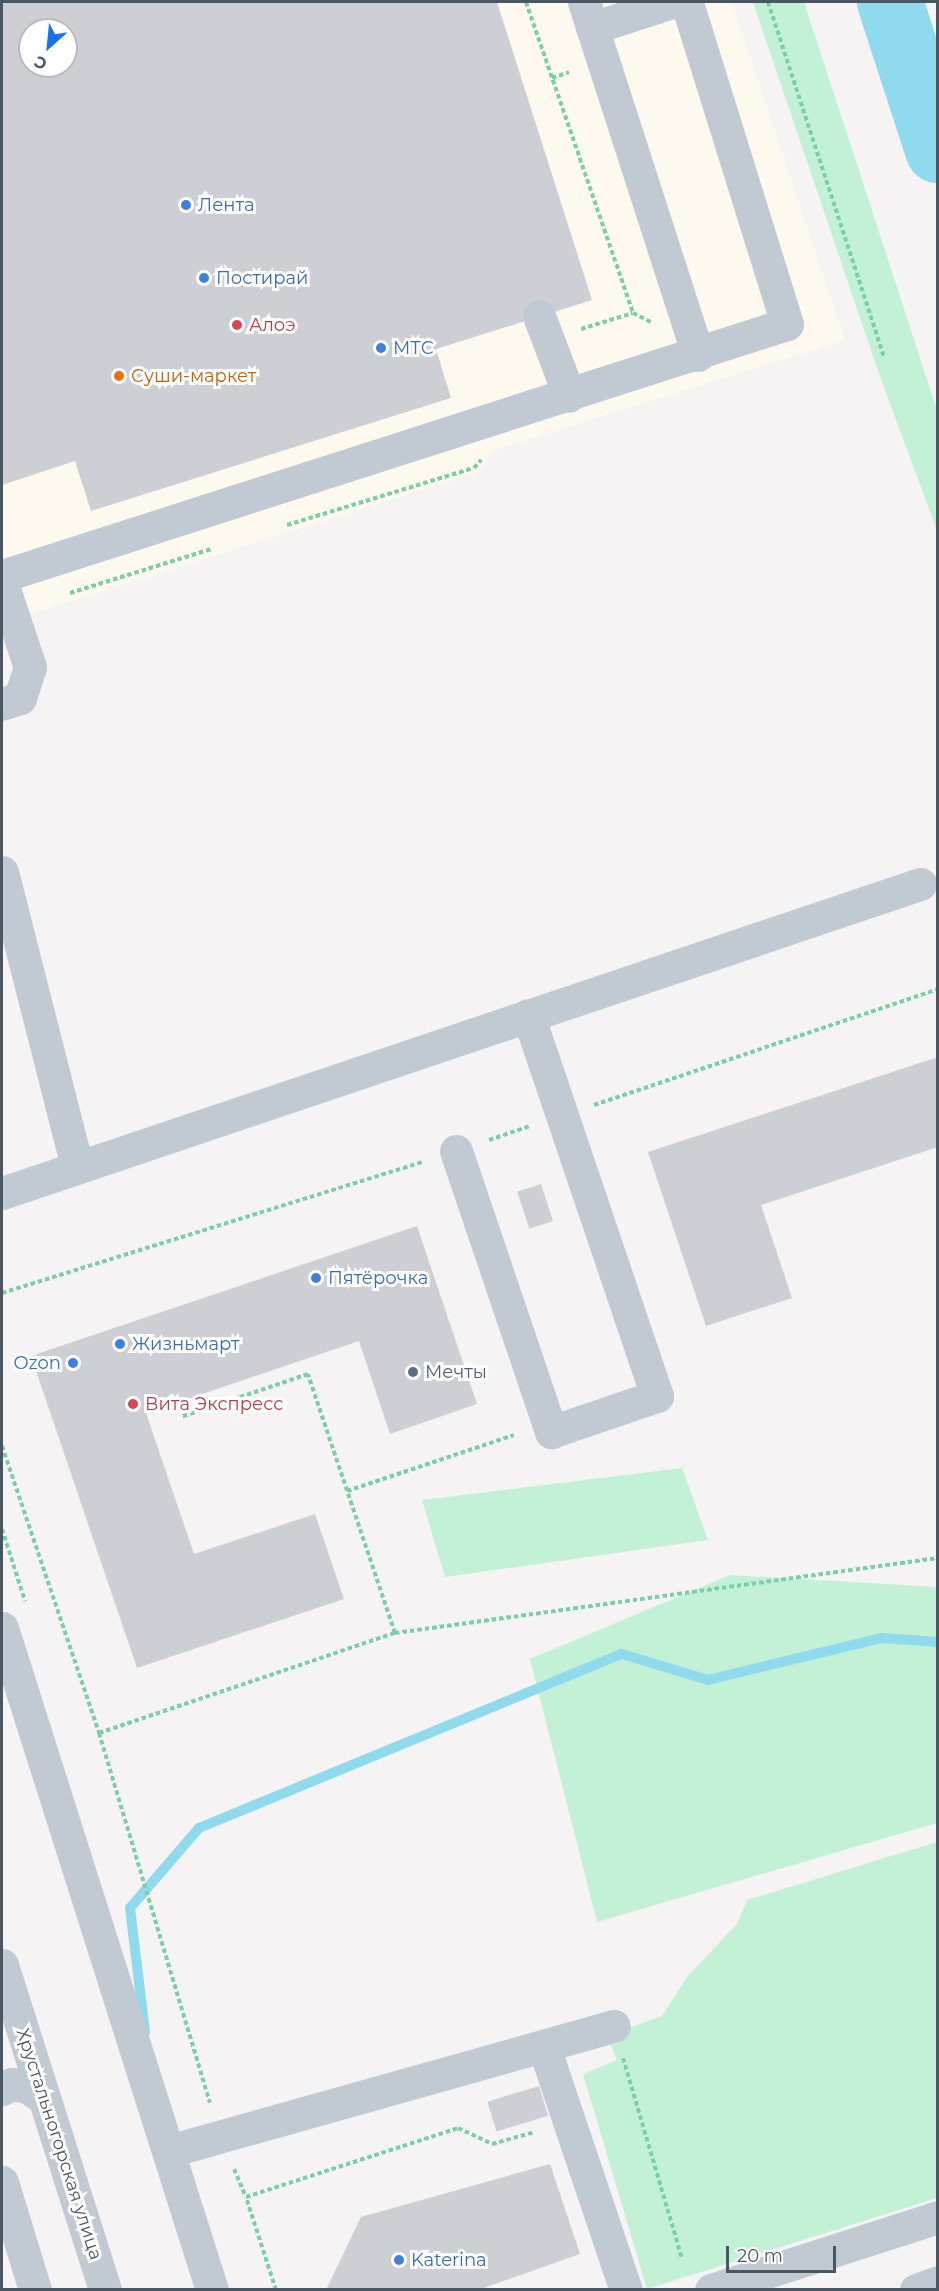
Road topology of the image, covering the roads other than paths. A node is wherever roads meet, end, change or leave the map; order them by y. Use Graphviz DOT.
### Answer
graph roads {
  1 [pos="672,2"];
  2 [pos="687,2"];
  3 [pos="588,15"];
  4 [pos="539,316"];
  5 [pos="698,355"];
  6 [pos="569,395"];
  7 [pos="2,576"];
  8 [pos="2,583"];
  9 [pos="11,701"];
  10 [pos="2,872"];
  11 [pos="920,884"];
  12 [pos="528,1015"];
  13 [pos="456,1151"];
  14 [pos="77,1167"];
  15 [pos="2,1193"];
  16 [pos="2,1628"];
  17 [pos="2,1965"];
  18 [pos="614,2026"];
  19 [pos="544,2047"];
  20 [pos="2,2089"];
  21 [pos="44,2098"];
  22 [pos="169,2151"];
  23 [pos="2,2182"];
  24 [pos="938,2217"];
  25 [pos="938,2282"];
  26 [pos="35,2289"];
  27 [pos="105,2289"];
  28 [pos="212,2289"];
  29 [pos="626,2289"];
  30 [pos="711,2289"];
  31 [pos="916,2289"];
  1 -- 3 [label="street"];
  2 -- 5 [label="street"];
  3 -- 5 [label="street"];
  4 -- 6 [label="street"];
  5 -- 6 [label="street"];
  6 -- 7 [label="street"];
  8 -- 9 [label="street"];
  10 -- 14 [label="street"];
  11 -- 12 [label="street"];
  12 -- 13 [label="street"];
  12 -- 14 [label="street"];
  14 -- 15 [label="street"];
  16 -- 22 [label="street"];
  17 -- 21 [label="street, Хрустальногорская улица"];
  18 -- 19 [label="street"];
  19 -- 22 [label="street"];
  19 -- 29 [label="street"];
  20 -- 21 [label="street"];
  21 -- 27 [label="street, Хрустальногорская улица"];
  22 -- 28 [label="street"];
  23 -- 26 [label="street"];
  24 -- 30 [label="street"];
  25 -- 31 [label="street"];
}
